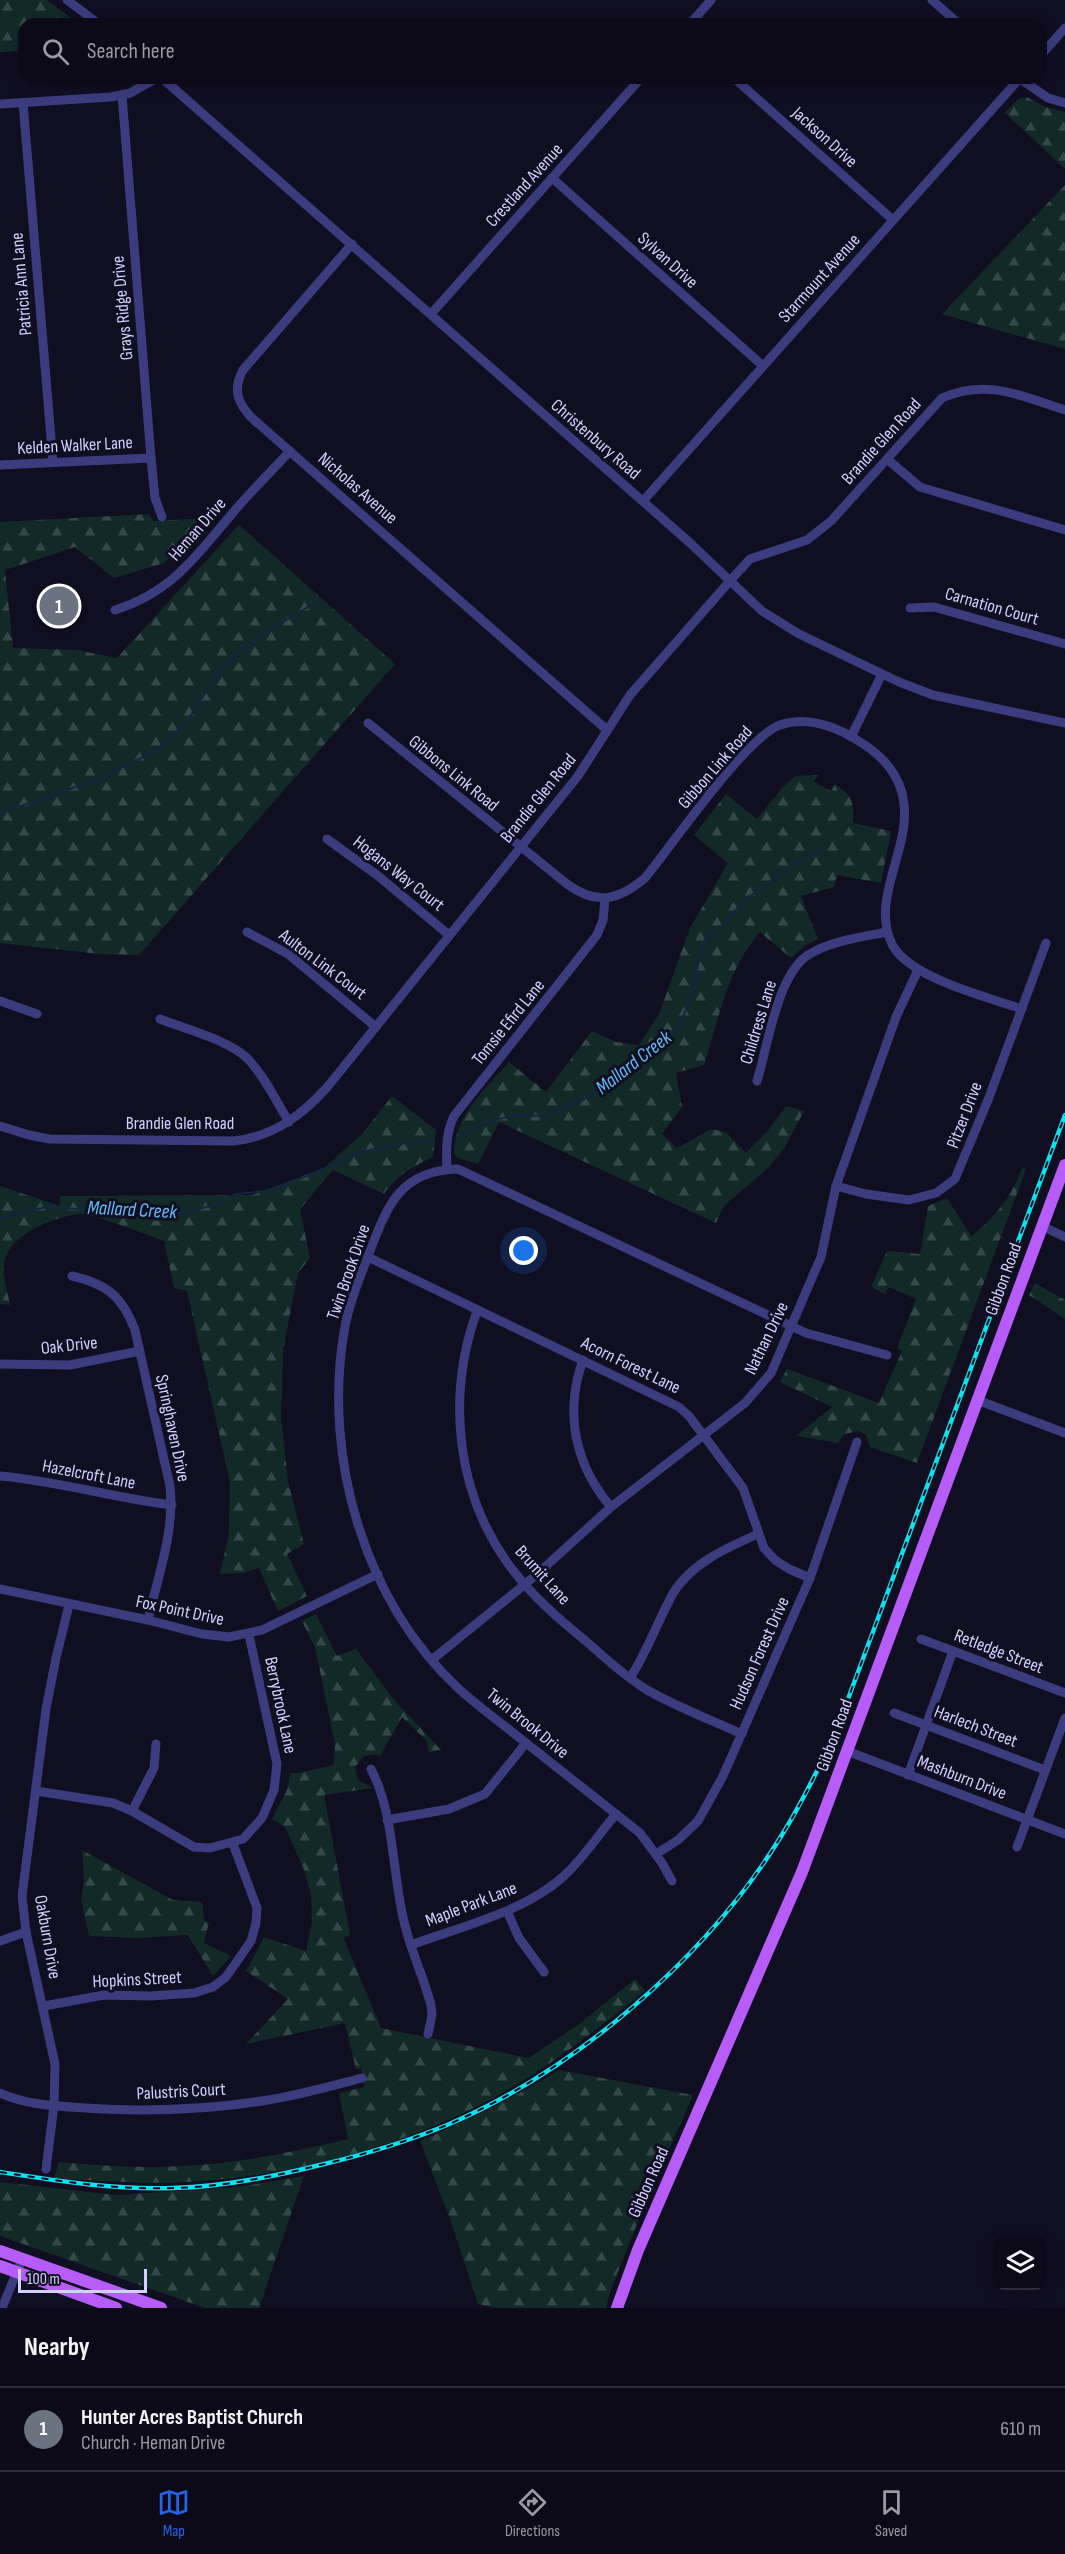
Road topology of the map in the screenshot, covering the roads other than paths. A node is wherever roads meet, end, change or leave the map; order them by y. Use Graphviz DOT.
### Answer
graph roads {
  1 [pos="67,0"];
  2 [pos="711,0"];
  3 [pos="932,0"];
  4 [pos="91,18"];
  5 [pos="695,18"];
  6 [pos="952,18"];
  7 [pos="1065,28"];
  8 [pos="1047,48"];
  9 [pos="147,84"];
  10 [pos="166,84"];
  11 [pos="636,84"];
  12 [pos="741,84"];
  13 [pos="1015,84"];
  14 [pos="1028,84"];
  15 [pos="122,95"];
  16 [pos="23,103"];
  17 [pos="1065,103"];
  18 [pos="0,104"];
  19 [pos="552,178"];
  20 [pos="893,220"];
  21 [pos="352,244"];
  22 [pos="431,314"];
  23 [pos="763,366"];
  24 [pos="1065,410"];
  25 [pos="290,451"];
  26 [pos="150,458"];
  27 [pos="888,459"];
  28 [pos="53,462"];
  29 [pos="0,465"];
  30 [pos="643,501"];
  31 [pos="162,517"];
  32 [pos="1065,530"];
  33 [pos="729,582"];
  34 [pos="910,608"];
  35 [pos="115,610"];
  36 [pos="1065,644"];
  37 [pos="882,674"];
  38 [pos="368,723"];
  39 [pos="1065,723"];
  40 [pos="607,730"];
  41 [pos="851,736"];
  42 [pos="327,839"];
  43 [pos="520,847"];
  44 [pos="605,899"];
  45 [pos="247,932"];
  46 [pos="887,932"];
  47 [pos="450,935"];
  48 [pos="1046,943"];
  49 [pos="918,970"];
  50 [pos="0,1001"];
  51 [pos="1022,1009"];
  52 [pos="37,1014"];
  53 [pos="160,1019"];
  54 [pos="376,1027"];
  55 [pos="757,1081"];
  56 [pos="289,1122"];
  57 [pos="0,1126"];
  58 [pos="1065,1165"];
  59 [pos="447,1169"];
  60 [pos="836,1186"];
  61 [pos="1042,1226"];
  62 [pos="1065,1237"];
  63 [pos="368,1257"];
  64 [pos="72,1276"];
  65 [pos="477,1311"];
  66 [pos="792,1326"];
  67 [pos="140,1351"];
  68 [pos="887,1355"];
  69 [pos="583,1360"];
  70 [pos="0,1364"];
  71 [pos="977,1400"];
  72 [pos="1065,1433"];
  73 [pos="703,1436"];
  74 [pos="857,1442"];
  75 [pos="0,1476"];
  76 [pos="172,1505"];
  77 [pos="611,1507"];
  78 [pos="758,1534"];
  79 [pos="378,1574"];
  80 [pos="810,1578"];
  81 [pos="525,1584"];
  82 [pos="0,1589"];
  83 [pos="69,1605"];
  84 [pos="148,1620"];
  85 [pos="249,1635"];
  86 [pos="921,1639"];
  87 [pos="953,1651"];
  88 [pos="433,1659"];
  89 [pos="630,1678"];
  90 [pos="1065,1693"];
  91 [pos="894,1713"];
  92 [pos="1065,1718"];
  93 [pos="926,1725"];
  94 [pos="1063,1729"];
  95 [pos="742,1734"];
  96 [pos="526,1743"];
  97 [pos="156,1744"];
  98 [pos="847,1751"];
  99 [pos="371,1769"];
  100 [pos="1046,1770"];
  101 [pos="908,1775"];
  102 [pos="36,1791"];
  103 [pos="132,1811"];
  104 [pos="616,1814"];
  105 [pos="1026,1819"];
  106 [pos="387,1820"];
  107 [pos="1065,1834"];
  108 [pos="232,1844"];
  109 [pos="1017,1847"];
  110 [pos="656,1854"];
  111 [pos="672,1881"];
  112 [pos="507,1911"];
  113 [pos="26,1932"];
  114 [pos="0,1941"];
  115 [pos="411,1945"];
  116 [pos="544,1972"];
  117 [pos="44,2006"];
  118 [pos="428,2034"];
  119 [pos="362,2078"];
  120 [pos="0,2093"];
  121 [pos="54,2106"];
  122 [pos="46,2169"];
  123 [pos="0,2251"];
  124 [pos="22,2259"];
  125 [pos="0,2266"];
  126 [pos="16,2272"];
  127 [pos="2,2308"];
  128 [pos="116,2308"];
  129 [pos="161,2308"];
  130 [pos="617,2308"];
  1 -- 4 [label="street"];
  2 -- 5 [label="street"];
  3 -- 6 [label="street"];
  7 -- 8 [label="street"];
  9 -- 15 [label="street"];
  10 -- 21 [label="street, Christenbury Road"];
  11 -- 19 [label="street, Crestland Avenue"];
  12 -- 20 [label="street, Jackson Drive"];
  13 -- 20 [label="street, Starmount Avenue"];
  14 -- 17 [label="street"];
  15 -- 16 [label="street"];
  15 -- 26 [label="street, Grays Ridge Drive"];
  16 -- 18 [label="street"];
  16 -- 28 [label="street, Patricia Ann Lane"];
  19 -- 22 [label="street, Crestland Avenue"];
  19 -- 23 [label="street, Sylvan Drive"];
  20 -- 23 [label="street, Starmount Avenue"];
  21 -- 22 [label="street, Christenbury Road"];
  21 -- 25 [label="street, Nicholas Avenue"];
  22 -- 30 [label="street, Christenbury Road"];
  23 -- 30 [label="street, Starmount Avenue"];
  24 -- 27 [label="street, Brandie Glen Road"];
  25 -- 35 [label="street, Heman Drive"];
  25 -- 40 [label="street, Nicholas Avenue"];
  26 -- 28 [label="street, Kelden Walker Lane"];
  26 -- 31 [label="street, Grays Ridge Drive"];
  27 -- 32 [label="street"];
  27 -- 33 [label="street, Brandie Glen Road"];
  28 -- 29 [label="street, Kelden Walker Lane"];
  30 -- 33 [label="street, Christenbury Road"];
  33 -- 37 [label="street, Christenbury Road"];
  33 -- 40 [label="street, Brandie Glen Road"];
  34 -- 36 [label="street, Carnation Court"];
  37 -- 39 [label="street, Christenbury Road"];
  37 -- 41 [label="street"];
  38 -- 43 [label="street, Gibbons Link Road"];
  40 -- 43 [label="street, Brandie Glen Road"];
  41 -- 44 [label="street, Gibbon Link Road"];
  41 -- 46 [label="street, Gibbon Link Road"];
  42 -- 47 [label="street, Hogans Way Court"];
  43 -- 44 [label="street"];
  43 -- 47 [label="street, Brandie Glen Road"];
  44 -- 59 [label="street, Tomsie Efird Lane"];
  45 -- 54 [label="street, Aulton Link Court"];
  46 -- 49 [label="street"];
  46 -- 55 [label="street, Childress Lane"];
  47 -- 54 [label="street, Brandie Glen Road"];
  48 -- 51 [label="street, Pitzer Drive"];
  49 -- 51 [label="street"];
  49 -- 60 [label="street, Nathan Drive"];
  50 -- 52 [label="street"];
  51 -- 60 [label="street, Pitzer Drive"];
  53 -- 56 [label="street"];
  54 -- 56 [label="street, Brandie Glen Road"];
  56 -- 57 [label="street, Brandie Glen Road"];
  58 -- 61 [label="main road, Gibbon Road"];
  59 -- 63 [label="street, Twin Brook Drive"];
  59 -- 66 [label="street, Twin Brook Drive"];
  60 -- 66 [label="street, Nathan Drive"];
  61 -- 62 [label="street"];
  61 -- 71 [label="main road, Gibbon Road"];
  63 -- 65 [label="street, Acorn Forest Lane"];
  63 -- 79 [label="street, Twin Brook Drive"];
  64 -- 67 [label="street, Springhaven Drive"];
  65 -- 69 [label="street, Acorn Forest Lane"];
  65 -- 81 [label="street, Brumit Lane"];
  66 -- 68 [label="street, Twin Brook Drive"];
  66 -- 73 [label="street, Nathan Drive"];
  67 -- 70 [label="street, Oak Drive"];
  67 -- 76 [label="street, Springhaven Drive"];
  69 -- 73 [label="street, Acorn Forest Lane"];
  69 -- 77 [label="street"];
  71 -- 72 [label="street"];
  71 -- 98 [label="main road, Gibbon Road"];
  73 -- 77 [label="street, Nathan Drive"];
  73 -- 78 [label="street, Acorn Forest Lane"];
  74 -- 80 [label="street, Hudson Forest Drive"];
  75 -- 76 [label="street, Hazelcroft Lane"];
  76 -- 84 [label="street, Springhaven Drive"];
  77 -- 81 [label="street, Nathan Drive"];
  78 -- 80 [label="street, Acorn Forest Lane"];
  78 -- 89 [label="street"];
  79 -- 85 [label="street, Fox Point Drive"];
  79 -- 88 [label="street, Twin Brook Drive"];
  80 -- 95 [label="street, Hudson Forest Drive"];
  81 -- 88 [label="street, Nathan Drive"];
  81 -- 89 [label="street, Brumit Lane"];
  82 -- 83 [label="street, Fox Point Drive"];
  83 -- 84 [label="street, Fox Point Drive"];
  83 -- 102 [label="street, Oakburn Drive"];
  84 -- 85 [label="street, Fox Point Drive"];
  85 -- 108 [label="street, Berrybrook Lane"];
  86 -- 87 [label="street, Retledge Street"];
  87 -- 90 [label="street, Retledge Street"];
  87 -- 93 [label="street"];
  88 -- 96 [label="street, Twin Brook Drive"];
  89 -- 95 [label="street, Brumit Lane"];
  91 -- 93 [label="street, Harlech Street"];
  92 -- 94 [label="street"];
  93 -- 100 [label="street, Harlech Street"];
  93 -- 101 [label="street"];
  94 -- 100 [label="street"];
  95 -- 110 [label="street, Hudson Forest Drive"];
  96 -- 104 [label="street, Twin Brook Drive"];
  96 -- 106 [label="street"];
  97 -- 103 [label="street"];
  98 -- 101 [label="street, Mashburn Drive"];
  98 -- 130 [label="main road, Gibbon Road"];
  99 -- 106 [label="street"];
  100 -- 105 [label="street"];
  101 -- 105 [label="street, Mashburn Drive"];
  102 -- 103 [label="street"];
  102 -- 113 [label="street, Oakburn Drive"];
  103 -- 108 [label="street"];
  104 -- 110 [label="street, Twin Brook Drive"];
  104 -- 112 [label="street, Maple Park Lane"];
  105 -- 107 [label="street, Mashburn Drive"];
  105 -- 109 [label="street"];
  106 -- 115 [label="street"];
  108 -- 117 [label="street, Hopkins Street"];
  110 -- 111 [label="street, Twin Brook Drive"];
  112 -- 115 [label="street, Maple Park Lane"];
  112 -- 116 [label="street"];
  113 -- 114 [label="street"];
  113 -- 117 [label="street, Oakburn Drive"];
  115 -- 118 [label="street"];
  117 -- 121 [label="street, Oakburn Drive"];
  119 -- 121 [label="street, Palustris Court"];
  120 -- 121 [label="street, Palustris Court"];
  121 -- 122 [label="street, Oakburn Drive"];
  123 -- 124 [label="main road"];
  124 -- 126 [label="street"];
  124 -- 129 [label="main road"];
  125 -- 126 [label="main road"];
  126 -- 127 [label="street"];
  126 -- 128 [label="main road"];
}
